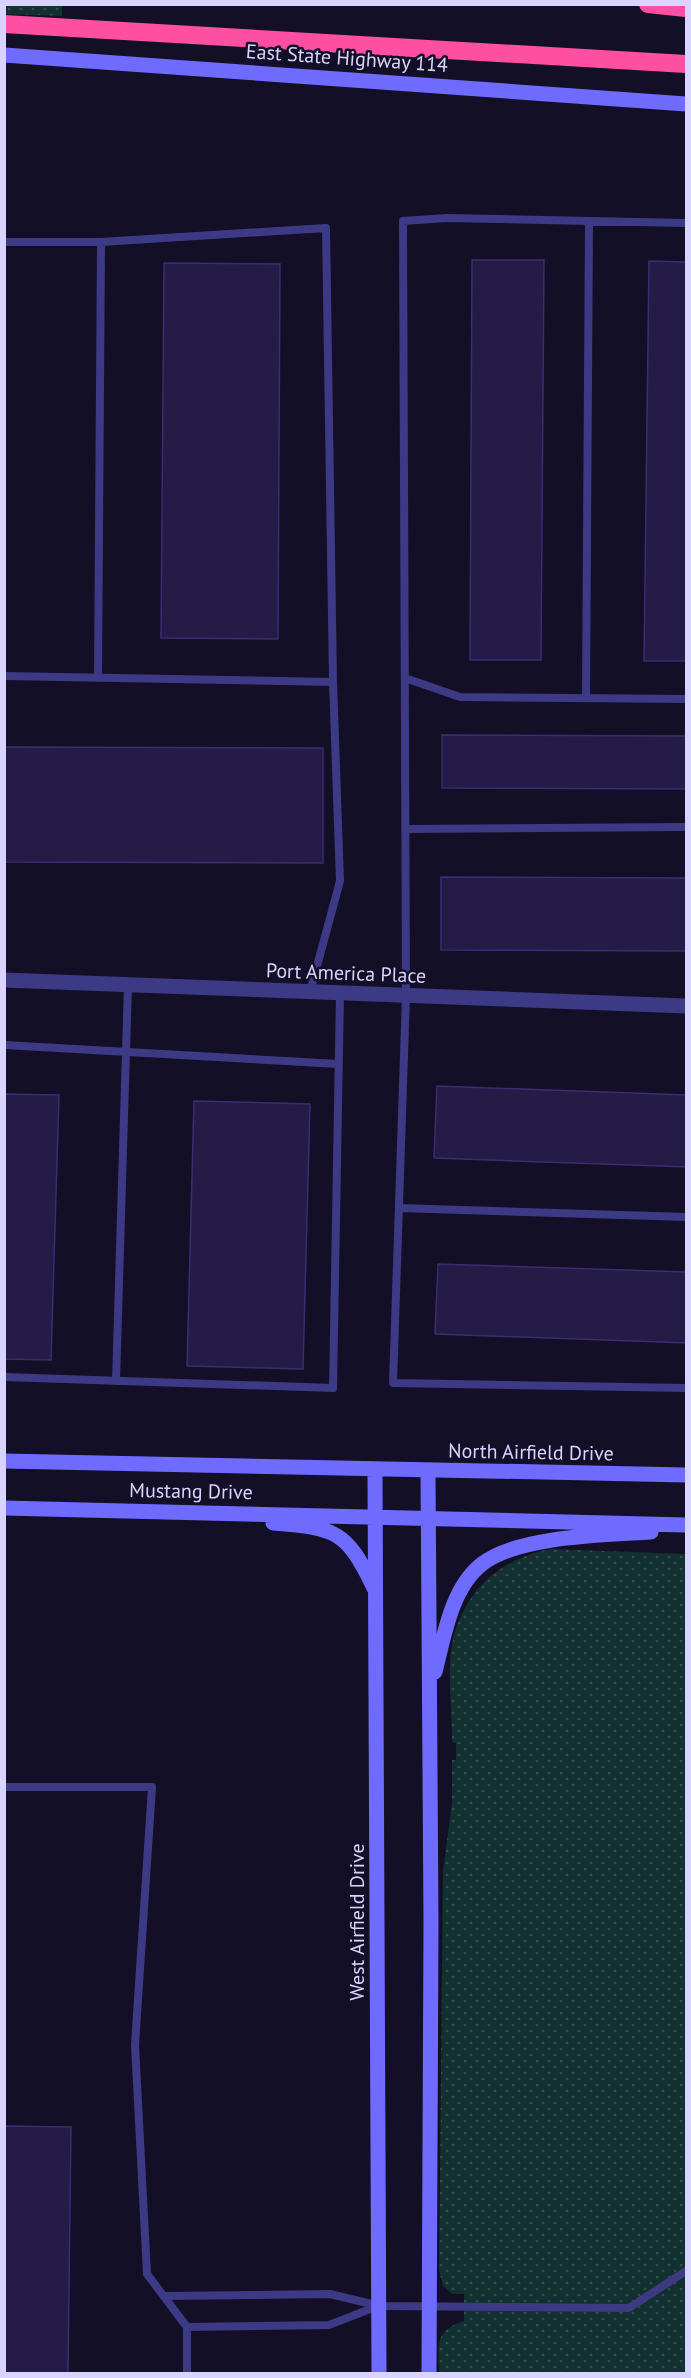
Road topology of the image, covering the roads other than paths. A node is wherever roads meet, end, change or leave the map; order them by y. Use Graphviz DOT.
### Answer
graph roads {
  1 [pos="648,4"];
  2 [pos="687,8"];
  3 [pos="4,24"];
  4 [pos="4,55"];
  5 [pos="687,64"];
  6 [pos="687,104"];
  7 [pos="590,222"];
  8 [pos="687,223"];
  9 [pos="4,242"];
  10 [pos="101,242"];
  11 [pos="4,676"];
  12 [pos="98,678"];
  13 [pos="405,678"];
  14 [pos="333,682"];
  15 [pos="586,698"];
  16 [pos="687,699"];
  17 [pos="687,827"];
  18 [pos="406,829"];
  19 [pos="4,980"];
  20 [pos="128,985"];
  21 [pos="310,992"];
  22 [pos="340,994"];
  23 [pos="406,996"];
  24 [pos="687,1006"];
  25 [pos="4,1045"];
  26 [pos="126,1051"];
  27 [pos="338,1064"];
  28 [pos="399,1208"];
  29 [pos="687,1217"];
  30 [pos="4,1377"];
  31 [pos="116,1381"];
  32 [pos="687,1388"];
  33 [pos="4,1461"];
  34 [pos="375,1470"];
  35 [pos="428,1471"];
  36 [pos="687,1476"];
  37 [pos="4,1508"];
  38 [pos="106,1510"];
  39 [pos="376,1516"];
  40 [pos="429,1518"];
  41 [pos="687,1527"];
  42 [pos="376,1593"];
  43 [pos="430,1692"];
  44 [pos="4,1787"];
  45 [pos="687,2271"];
  46 [pos="164,2296"];
  47 [pos="380,2306"];
  48 [pos="429,2306"];
  49 [pos="187,2327"];
  50 [pos="188,2373"];
  51 [pos="379,2373"];
  52 [pos="429,2373"];
  1 -- 2 [label="highway"];
  3 -- 5 [label="highway"];
  4 -- 6 [label="main road, East State Highway 114"];
  7 -- 8 [label="lane"];
  7 -- 13 [label="lane"];
  7 -- 15 [label="lane"];
  9 -- 10 [label="lane"];
  10 -- 12 [label="lane"];
  10 -- 14 [label="lane"];
  11 -- 12 [label="lane"];
  12 -- 14 [label="lane"];
  13 -- 15 [label="lane"];
  13 -- 18 [label="lane"];
  14 -- 21 [label="lane"];
  15 -- 16 [label="lane"];
  17 -- 18 [label="lane"];
  18 -- 23 [label="lane"];
  19 -- 20 [label="street, Port America Place"];
  20 -- 21 [label="street, Port America Place"];
  20 -- 26 [label="lane"];
  21 -- 22 [label="street, Port America Place"];
  22 -- 23 [label="street, Port America Place"];
  22 -- 27 [label="lane"];
  23 -- 24 [label="street, Port America Place"];
  23 -- 28 [label="lane"];
  25 -- 26 [label="lane"];
  26 -- 27 [label="lane"];
  26 -- 31 [label="lane"];
  27 -- 31 [label="lane"];
  28 -- 29 [label="lane"];
  28 -- 32 [label="lane"];
  30 -- 31 [label="lane"];
  33 -- 34 [label="main road, Mustang Drive"];
  34 -- 35 [label="main road, North Airfield Drive"];
  34 -- 39 [label="main road, West Airfield Drive"];
  35 -- 36 [label="main road, North Airfield Drive"];
  35 -- 40 [label="main road"];
  37 -- 38 [label="main road, Mustang Drive"];
  38 -- 39 [label="main road, Mustang Drive"];
  38 -- 42 [label="main road"];
  39 -- 40 [label="main road"];
  39 -- 42 [label="main road, West Airfield Drive"];
  40 -- 41 [label="main road"];
  40 -- 43 [label="main road"];
  41 -- 43 [label="main road"];
  42 -- 47 [label="main road, West Airfield Drive"];
  43 -- 48 [label="main road"];
  44 -- 46 [label="lane"];
  45 -- 48 [label="lane"];
  46 -- 47 [label="lane"];
  46 -- 49 [label="lane"];
  47 -- 48 [label="lane"];
  47 -- 49 [label="lane"];
  47 -- 51 [label="main road, West Airfield Drive"];
  48 -- 52 [label="main road"];
  49 -- 50 [label="lane"];
}
